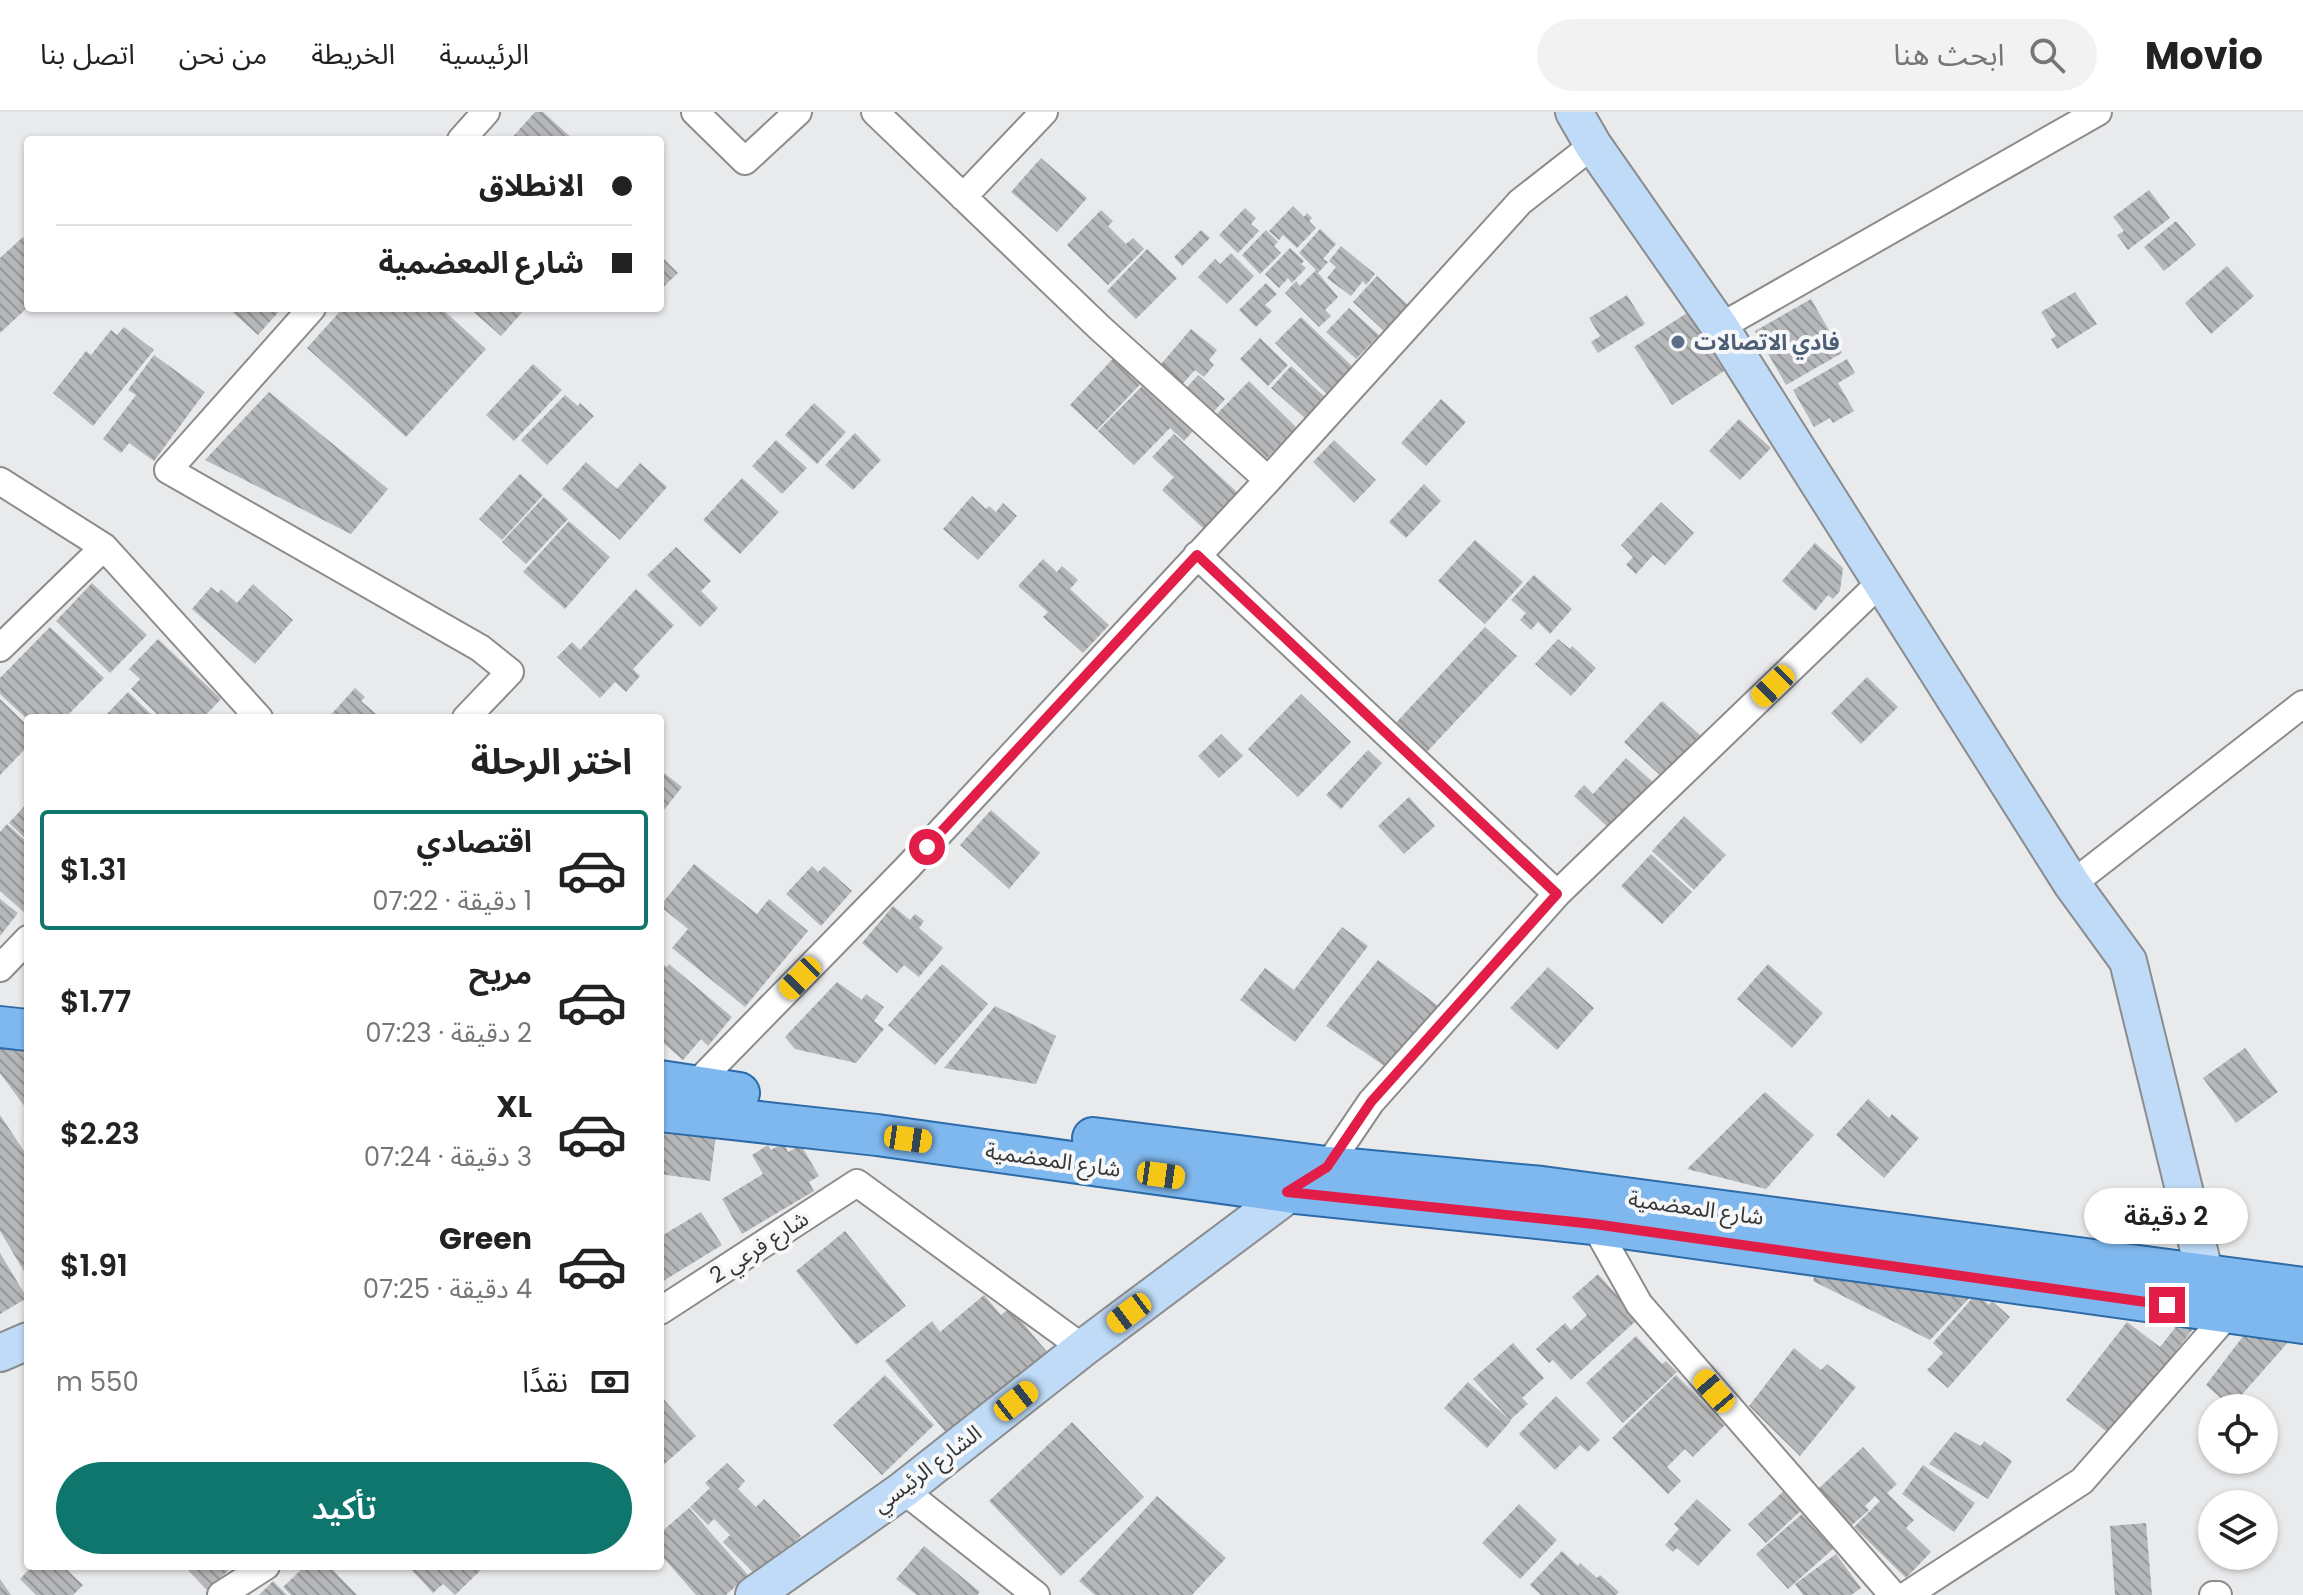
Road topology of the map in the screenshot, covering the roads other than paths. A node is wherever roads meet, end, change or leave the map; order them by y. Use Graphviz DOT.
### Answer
graph roads {
  1 [pos="486,112"];
  2 [pos="695,112"];
  3 [pos="798,112"];
  4 [pos="875,112"];
  5 [pos="1044,112"];
  6 [pos="1574,112"];
  7 [pos="2098,112"];
  8 [pos="465,136"];
  9 [pos="1593,145"];
  10 [pos="963,197"];
  11 [pos="308,312"];
  12 [pos="1720,327"];
  13 [pos="1268,480"];
  14 [pos="0,481"];
  15 [pos="104,547"];
  16 [pos="1197,555"];
  17 [pos="1881,582"];
  18 [pos="0,648"];
  19 [pos="2300,712"];
  20 [pos="250,714"];
  21 [pos="470,714"];
  22 [pos="2072,884"];
  23 [pos="1557,894"];
  24 [pos="24,943"];
  25 [pos="0,968"];
  26 [pos="0,1000"];
  27 [pos="24,1003"];
  28 [pos="0,1027"];
  29 [pos="24,1030"];
  30 [pos="677,1084"];
  31 [pos="664,1111"];
  32 [pos="1327,1167"];
  33 [pos="1287,1192"];
  34 [pos="1540,1203"];
  35 [pos="1594,1224"];
  36 [pos="2205,1275"];
  37 [pos="2303,1288"];
  38 [pos="664,1308"];
  39 [pos="2228,1314"];
  40 [pos="2303,1323"];
  41 [pos="24,1343"];
  42 [pos="1083,1348"];
  43 [pos="0,1353"];
  44 [pos="903,1490"];
  45 [pos="260,1570"];
  46 [pos="221,1595"];
  47 [pos="754,1595"];
  48 [pos="1036,1595"];
  49 [pos="1893,1595"];
  50 [pos="1907,1595"];
  1 -- 8 [label="street"];
  2 -- 3 [label="street"];
  4 -- 10 [label="street"];
  5 -- 10 [label="street"];
  6 -- 9 [label="main road"];
  7 -- 12 [label="street"];
  9 -- 12 [label="main road"];
  9 -- 13 [label="street"];
  10 -- 13 [label="street"];
  11 -- 21 [label="street"];
  12 -- 17 [label="main road"];
  13 -- 16 [label="street"];
  14 -- 15 [label="street"];
  15 -- 18 [label="street"];
  15 -- 20 [label="street"];
  16 -- 23 [label="street"];
  16 -- 30 [label="street"];
  17 -- 22 [label="main road"];
  17 -- 23 [label="street"];
  19 -- 22 [label="street"];
  22 -- 36 [label="main road"];
  23 -- 32 [label="street"];
  24 -- 25 [label="street"];
  26 -- 27 [label="main road"];
  28 -- 29 [label="main road"];
  30 -- 32 [label="main road, شارع المعضمية"];
  31 -- 33 [label="main road, شارع المعضمية"];
  32 -- 33 [label="main road, الشارع الرئيسي"];
  32 -- 34 [label="main road, شارع المعضمية"];
  33 -- 34 [label="main road, شارع المعضمية"];
  33 -- 42 [label="main road, الشارع الرئيسي"];
  34 -- 35 [label="main road, شارع المعضمية"];
  34 -- 36 [label="main road, شارع المعضمية"];
  35 -- 39 [label="main road, شارع المعضمية"];
  35 -- 49 [label="street"];
  36 -- 37 [label="main road, شارع المعضمية"];
  38 -- 42 [label="street, شارع فرعي 2"];
  39 -- 40 [label="main road, شارع المعضمية"];
  39 -- 50 [label="street"];
  41 -- 43 [label="main road"];
  42 -- 44 [label="main road, الشارع الرئيسي"];
  44 -- 47 [label="main road, الشارع الرئيسي"];
  44 -- 48 [label="street"];
  45 -- 46 [label="street"];
}
